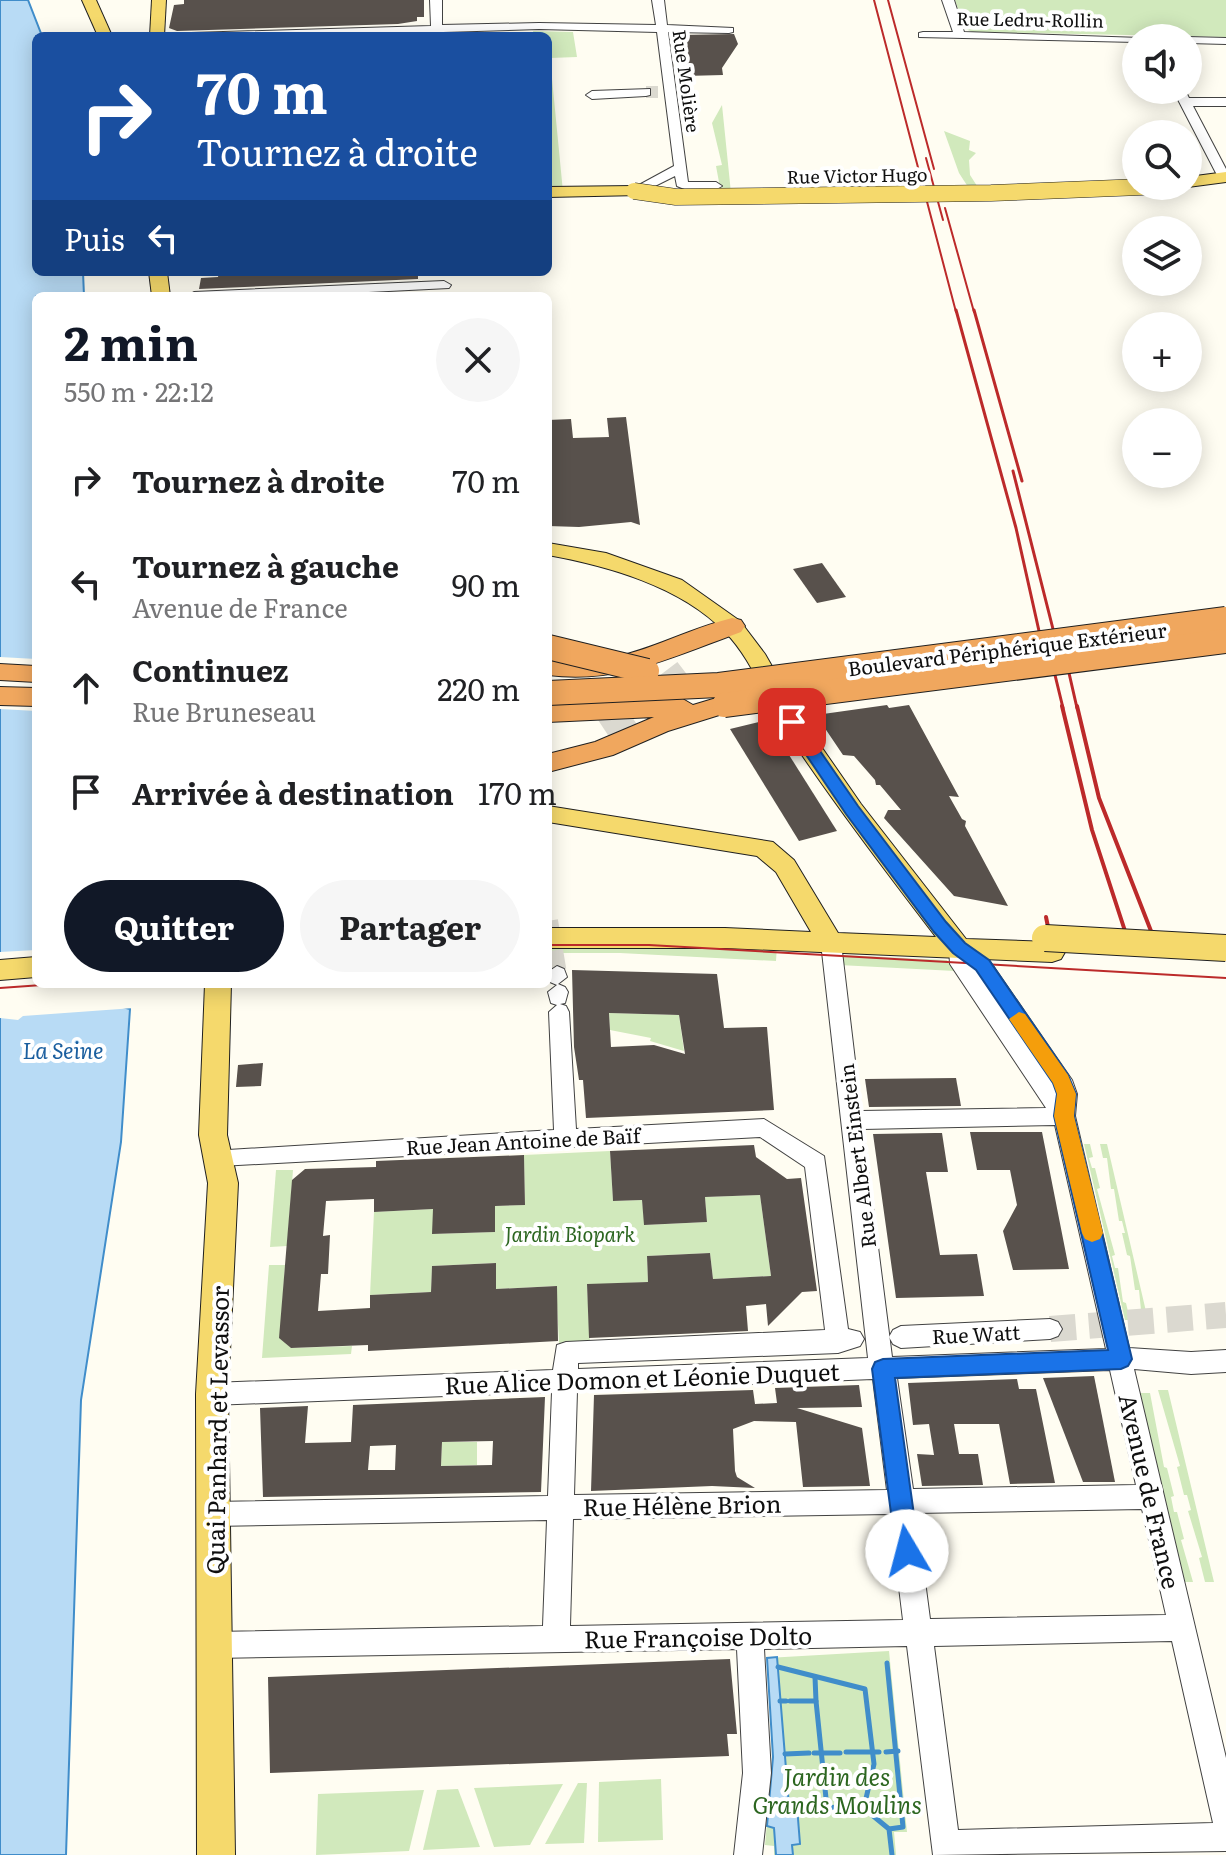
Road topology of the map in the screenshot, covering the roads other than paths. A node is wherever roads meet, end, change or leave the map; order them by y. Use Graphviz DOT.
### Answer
graph roads {
  1 [pos="159,0"];
  2 [pos="436,0"];
  3 [pos="658,0"];
  4 [pos="948,0"];
  5 [pos="91,1"];
  6 [pos="662,29"];
  7 [pos="729,30"];
  8 [pos="103,32"];
  9 [pos="157,32"];
  10 [pos="436,32"];
  11 [pos="923,35"];
  12 [pos="960,36"];
  13 [pos="1122,39"];
  14 [pos="1202,40"];
  15 [pos="1226,41"];
  16 [pos="646,92"];
  17 [pos="592,95"];
  18 [pos="1202,99"];
  19 [pos="1226,102"];
  20 [pos="1186,104"];
  21 [pos="1204,137"];
  22 [pos="1226,137"];
  23 [pos="681,168"];
  24 [pos="1225,177"];
  25 [pos="1202,180"];
  26 [pos="716,186"];
  27 [pos="1122,188"];
  28 [pos="634,191"];
  29 [pos="552,192"];
  30 [pos="444,286"];
  31 [pos="312,292"];
  32 [pos="394,292"];
  33 [pos="552,550"];
  34 [pos="1226,619"];
  35 [pos="738,633"];
  36 [pos="1226,641"];
  37 [pos="552,648"];
  38 [pos="692,666"];
  39 [pos="552,667"];
  40 [pos="0,672"];
  41 [pos="32,674"];
  42 [pos="552,693"];
  43 [pos="721,695"];
  44 [pos="0,696"];
  45 [pos="32,697"];
  46 [pos="552,713"];
  47 [pos="604,729"];
  48 [pos="552,743"];
  49 [pos="552,762"];
  50 [pos="552,815"];
  51 [pos="552,924"];
  52 [pos="827,935"];
  53 [pos="552,938"];
  54 [pos="952,941"];
  55 [pos="1048,945"];
  56 [pos="1226,948"];
  57 [pos="1226,964"];
  58 [pos="32,967"];
  59 [pos="0,970"];
  60 [pos="558,990"];
  61 [pos="217,995"];
  62 [pos="1064,1116"];
  63 [pos="852,1120"];
  64 [pos="565,1138"];
  65 [pos="220,1157"];
  66 [pos="1050,1329"];
  67 [pos="901,1337"];
  68 [pos="1133,1359"];
  69 [pos="1226,1361"];
  70 [pos="883,1369"];
  71 [pos="567,1380"];
  72 [pos="212,1394"];
  73 [pos="1152,1497"];
  74 [pos="900,1499"];
  75 [pos="560,1506"];
  76 [pos="212,1514"];
  77 [pos="1183,1628"];
  78 [pos="918,1632"];
  79 [pos="749,1635"];
  80 [pos="556,1639"];
  81 [pos="214,1645"];
  82 [pos="1226,1819"];
  83 [pos="1226,1837"];
  84 [pos="946,1850"];
  85 [pos="216,1855"];
  86 [pos="748,1855"];
  1 -- 9 [label="main road"];
  2 -- 10 [label="street"];
  3 -- 6 [label="street, Rue Molière"];
  4 -- 12 [label="street"];
  5 -- 8 [label="main road"];
  6 -- 7 [label="street"];
  6 -- 10 [label="street"];
  6 -- 23 [label="street, Rue Molière"];
  11 -- 12 [label="street, Rue Ledru-Rollin"];
  12 -- 13 [label="street, Rue Ledru-Rollin"];
  14 -- 15 [label="street"];
  16 -- 17 [label="street"];
  18 -- 19 [label="street"];
  20 -- 21 [label="street"];
  21 -- 22 [label="street"];
  21 -- 24 [label="street"];
  23 -- 26 [label="street"];
  23 -- 28 [label="street"];
  24 -- 25 [label="main road"];
  27 -- 28 [label="main road, Rue Victor Hugo, bridge"];
  28 -- 29 [label="main road, Rue Victor Hugo"];
  30 -- 31 [label="street"];
  30 -- 32 [label="street"];
  33 -- 35 [label="main road"];
  34 -- 43 [label="highway, Boulevard Périphérique Extérieur, bridge"];
  35 -- 38 [label="highway"];
  35 -- 39 [label="highway"];
  35 -- 54 [label="main road"];
  36 -- 43 [label="highway, bridge"];
  37 -- 43 [label="highway, bridge"];
  40 -- 41 [label="highway"];
  42 -- 43 [label="highway, Boulevard Périphérique Extérieur, bridge"];
  43 -- 46 [label="highway"];
  43 -- 49 [label="highway"];
  44 -- 45 [label="highway"];
  47 -- 48 [label="highway"];
  50 -- 52 [label="main road"];
  51 -- 52 [label="main road"];
  52 -- 53 [label="main road"];
  52 -- 54 [label="main road"];
  52 -- 63 [label="street, Rue Albert Einstein"];
  54 -- 55 [label="main road"];
  54 -- 62 [label="street, Avenue de France"];
  55 -- 56 [label="main road, bridge"];
  55 -- 57 [label="main road"];
  58 -- 59 [label="main road"];
  60 -- 64 [label="street"];
  61 -- 65 [label="main road, Quai Panhard et Levassor"];
  62 -- 63 [label="street"];
  62 -- 68 [label="street, Avenue de France"];
  63 -- 70 [label="street, Rue Albert Einstein"];
  64 -- 65 [label="street, Rue Jean Antoine de Baïf"];
  64 -- 71 [label="street, Rue Jean Antoine de Baïf"];
  65 -- 72 [label="main road, Quai Panhard et Levassor"];
  66 -- 67 [label="street, Rue Watt"];
  68 -- 69 [label="street, Rue Alice Domon et Léonie Duquet"];
  68 -- 70 [label="street, Rue Alice Domon et Léonie Duquet"];
  68 -- 73 [label="street, Avenue de France"];
  70 -- 71 [label="street, Rue Alice Domon et Léonie Duquet"];
  70 -- 74 [label="street, Rue Albert Einstein"];
  71 -- 72 [label="street, Rue Alice Domon et Léonie Duquet"];
  71 -- 75 [label="street"];
  72 -- 76 [label="main road, Quai Panhard et Levassor"];
  73 -- 74 [label="street, Rue Hélène Brion"];
  73 -- 77 [label="street, Avenue de France"];
  74 -- 75 [label="street, Rue Hélène Brion"];
  74 -- 78 [label="street, Rue Albert Einstein"];
  75 -- 76 [label="street, Rue Hélène Brion"];
  75 -- 80 [label="street"];
  76 -- 81 [label="main road, Quai Panhard et Levassor"];
  77 -- 78 [label="street, Rue Françoise Dolto"];
  77 -- 82 [label="street, Avenue de France"];
  78 -- 79 [label="street, Rue Françoise Dolto"];
  78 -- 84 [label="street, Rue Albert Einstein"];
  79 -- 80 [label="street, Rue Françoise Dolto"];
  79 -- 86 [label="street"];
  80 -- 81 [label="street, Rue Françoise Dolto"];
  81 -- 85 [label="main road, Quai Panhard et Levassor"];
  83 -- 84 [label="street"];
}
